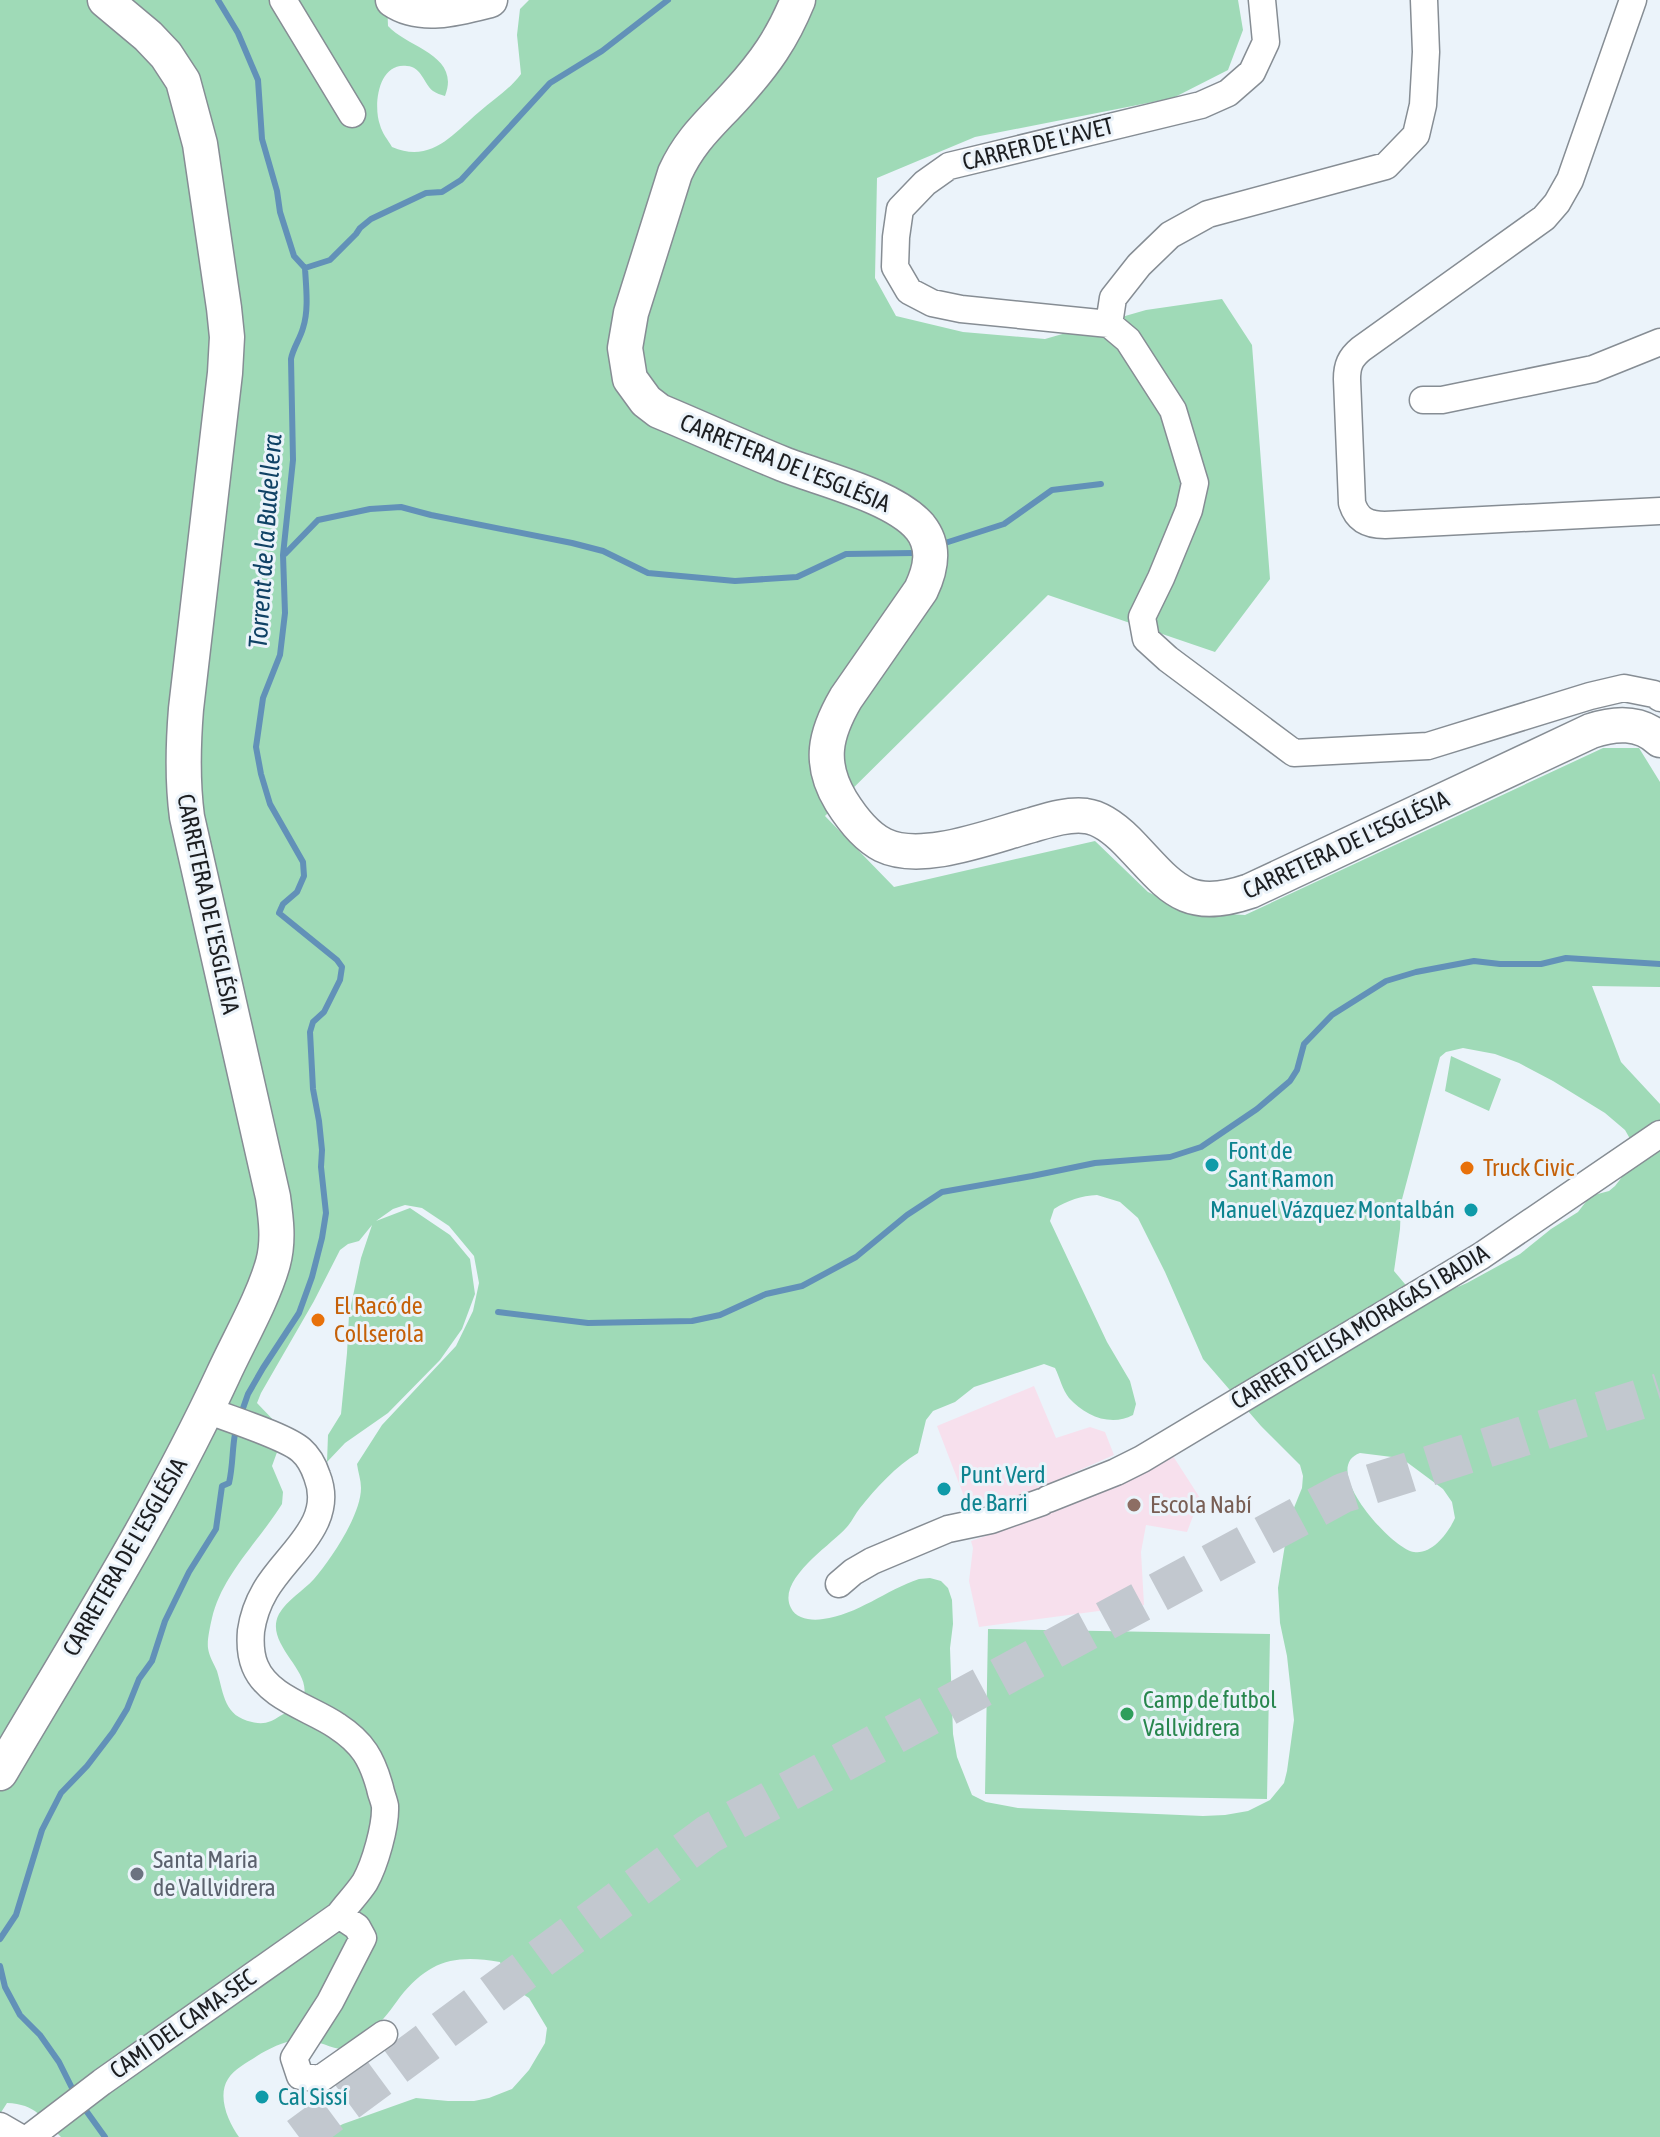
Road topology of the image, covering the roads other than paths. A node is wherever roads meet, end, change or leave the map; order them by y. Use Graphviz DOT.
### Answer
graph roads {
  1 [pos="105,0"];
  2 [pos="283,0"];
  3 [pos="393,0"];
  4 [pos="490,0"];
  5 [pos="798,0"];
  6 [pos="1262,0"];
  7 [pos="1424,0"];
  8 [pos="1633,0"];
  9 [pos="352,114"];
  10 [pos="1109,324"];
  11 [pos="1660,342"];
  12 [pos="1423,400"];
  13 [pos="1660,511"];
  14 [pos="1660,698"];
  15 [pos="1660,740"];
  16 [pos="1660,1134"];
  17 [pos="207,1410"];
  18 [pos="839,1584"];
  19 [pos="0,1773"];
  20 [pos="339,1915"];
  21 [pos="384,2034"];
  22 [pos="0,2126"];
  23 [pos="19,2137"];
  24 [pos="30,2137"];
  1 -- 17 [label="main road, CARRETERA DE L'ESGLÉSIA"];
  2 -- 9 [label="street"];
  3 -- 4 [label="main road"];
  5 -- 15 [label="main road, CARRETERA DE L'ESGLÉSIA"];
  6 -- 10 [label="street, CARRER DE L'AVET"];
  7 -- 10 [label="street"];
  8 -- 13 [label="street"];
  10 -- 14 [label="street"];
  11 -- 12 [label="street"];
  16 -- 18 [label="street, CARRER D'ELISA MORAGAS I BADIA"];
  17 -- 19 [label="main road, CARRETERA DE L'ESGLÉSIA"];
  17 -- 20 [label="street, CAMÍ DEL CAMA-SEC"];
  20 -- 21 [label="street"];
  20 -- 24 [label="street, CAMÍ DEL CAMA-SEC"];
  22 -- 23 [label="street"];
}
